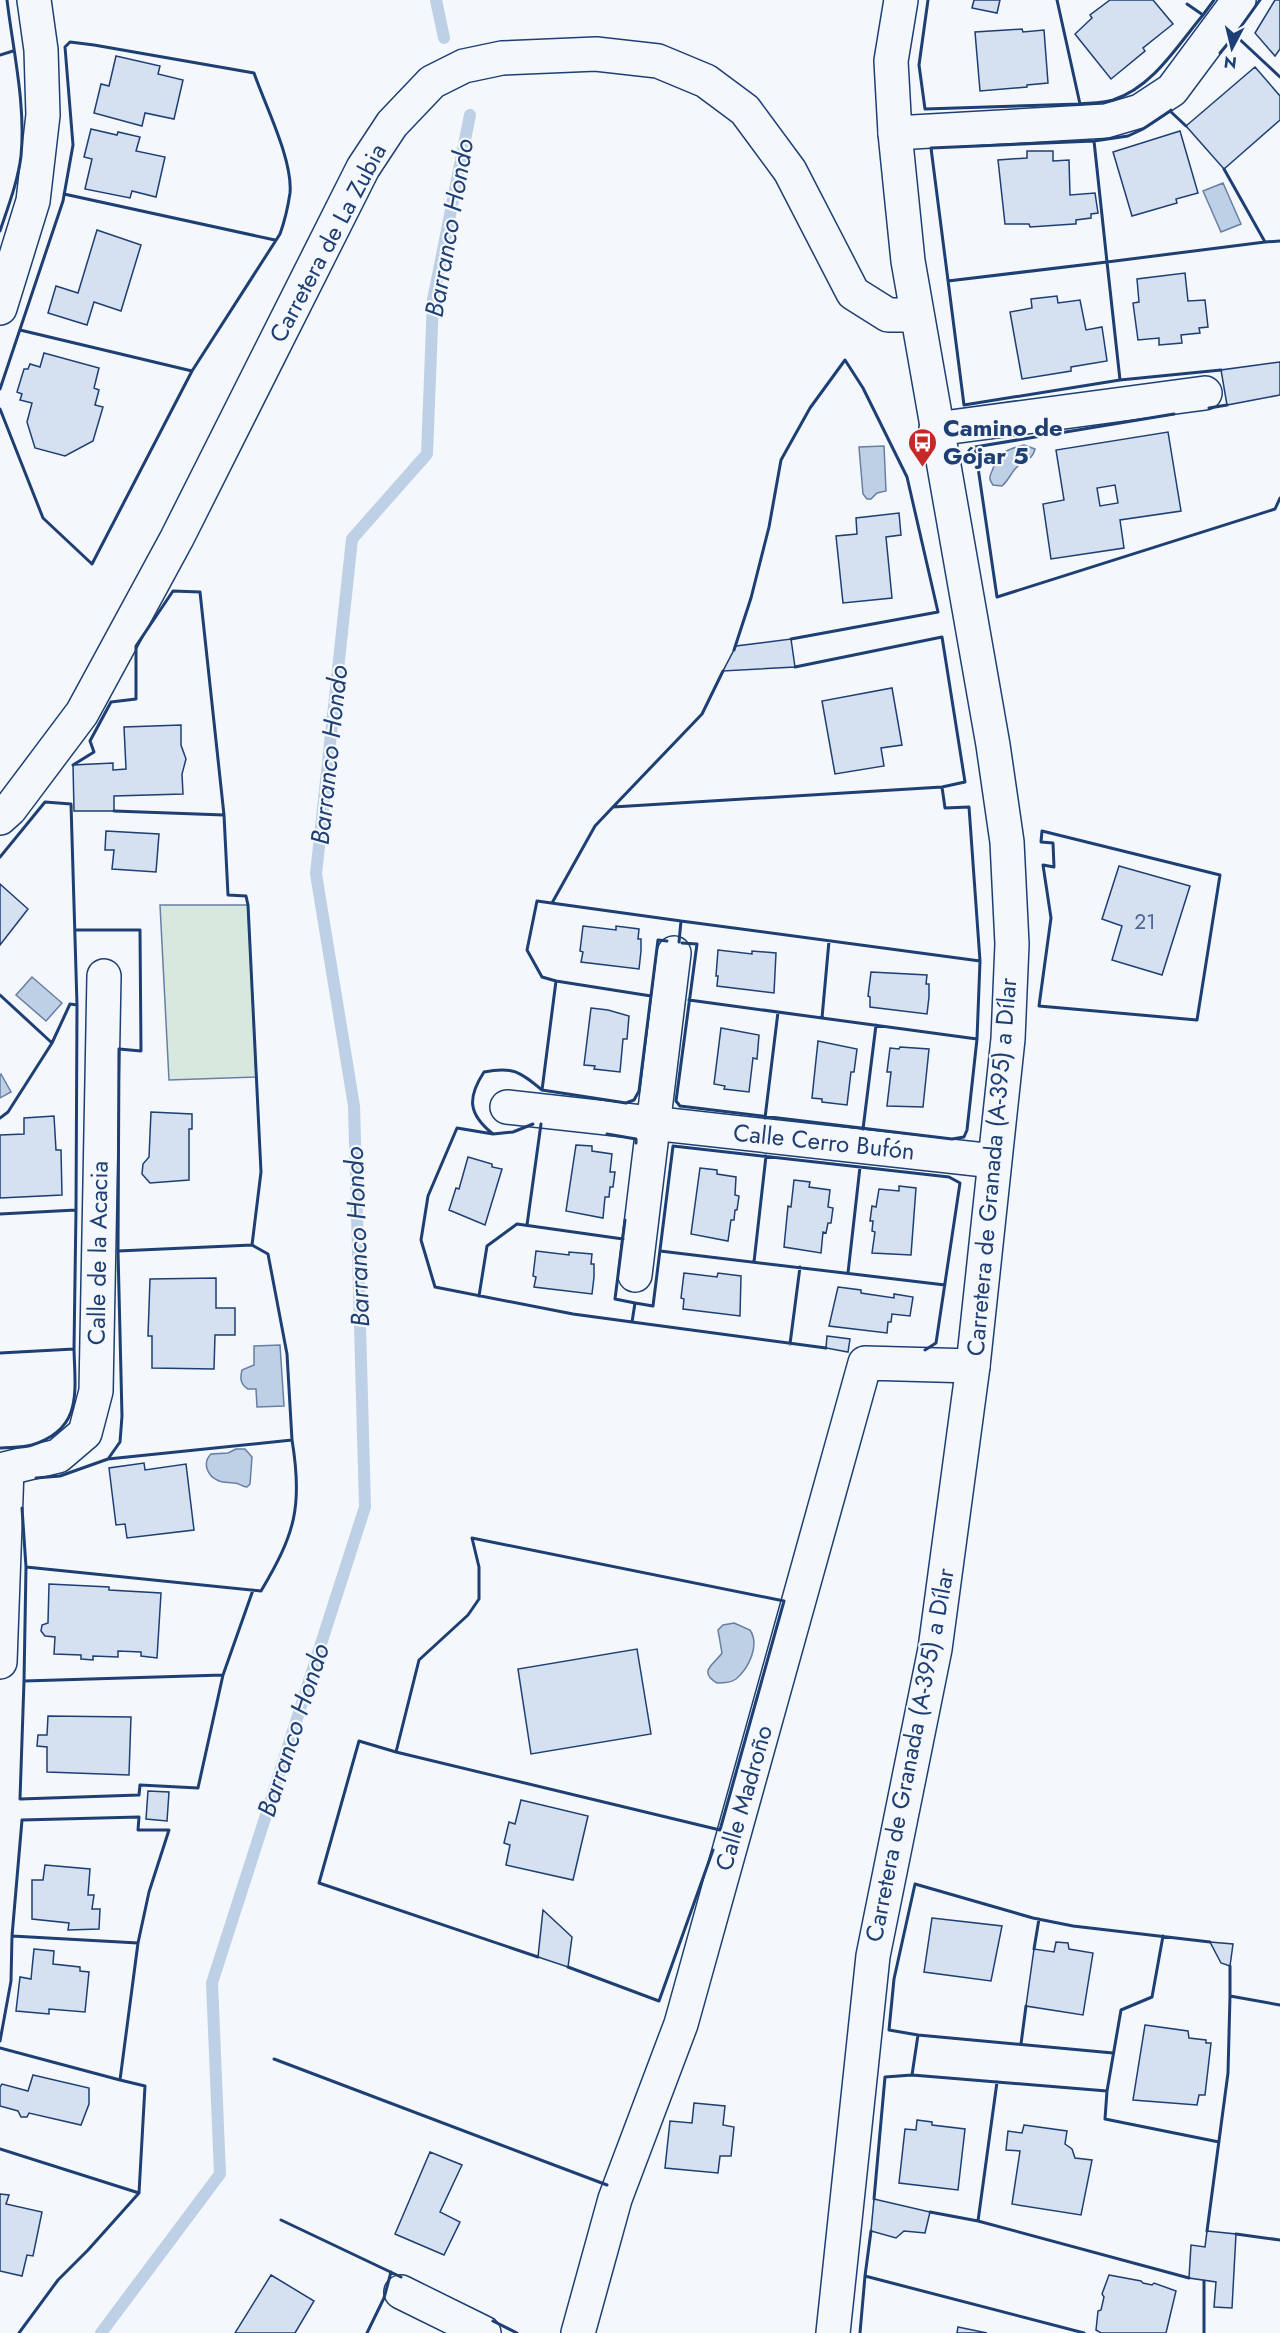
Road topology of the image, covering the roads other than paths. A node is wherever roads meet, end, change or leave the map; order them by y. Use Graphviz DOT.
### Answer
graph roads {
  1 [pos="34,0"];
  2 [pos="901,0"];
  3 [pos="1239,0"];
  4 [pos="895,134"];
  5 [pos="0,308"];
  6 [pos="916,315"];
  7 [pos="1205,393"];
  8 [pos="936,429"];
  9 [pos="0,818"];
  10 [pos="674,952"];
  11 [pos="104,976"];
  12 [pos="507,1107"];
  13 [pos="654,1123"];
  14 [pos="994,1161"];
  15 [pos="635,1275"];
  16 [pos="973,1366"];
  17 [pos="3,1470"];
  18 [pos="0,1662"];
  19 [pos="401,2292"];
  20 [pos="484,2333"];
  21 [pos="578,2333"];
  22 [pos="833,2333"];
  1 -- 5 [label="street"];
  2 -- 4 [label="street, Carretera de Granada (A-395) a Dílar"];
  3 -- 4 [label="street"];
  4 -- 6 [label="street, Carretera de Granada (A-395) a Dílar"];
  6 -- 8 [label="street, Carretera de Granada (A-395) a Dílar"];
  6 -- 9 [label="street, Carretera de La Zubia"];
  7 -- 8 [label="street"];
  8 -- 14 [label="street, Carretera de Granada (A-395) a Dílar"];
  10 -- 13 [label="street"];
  11 -- 17 [label="street, Calle de la Acacia"];
  12 -- 13 [label="street, Calle Cerro Bufón"];
  13 -- 14 [label="street, Calle Cerro Bufón"];
  13 -- 15 [label="street"];
  14 -- 16 [label="street, Carretera de Granada (A-395) a Dílar"];
  16 -- 21 [label="street, Calle Madroño"];
  16 -- 22 [label="street, Carretera de Granada (A-395) a Dílar"];
  17 -- 18 [label="street"];
  19 -- 20 [label="street"];
}
